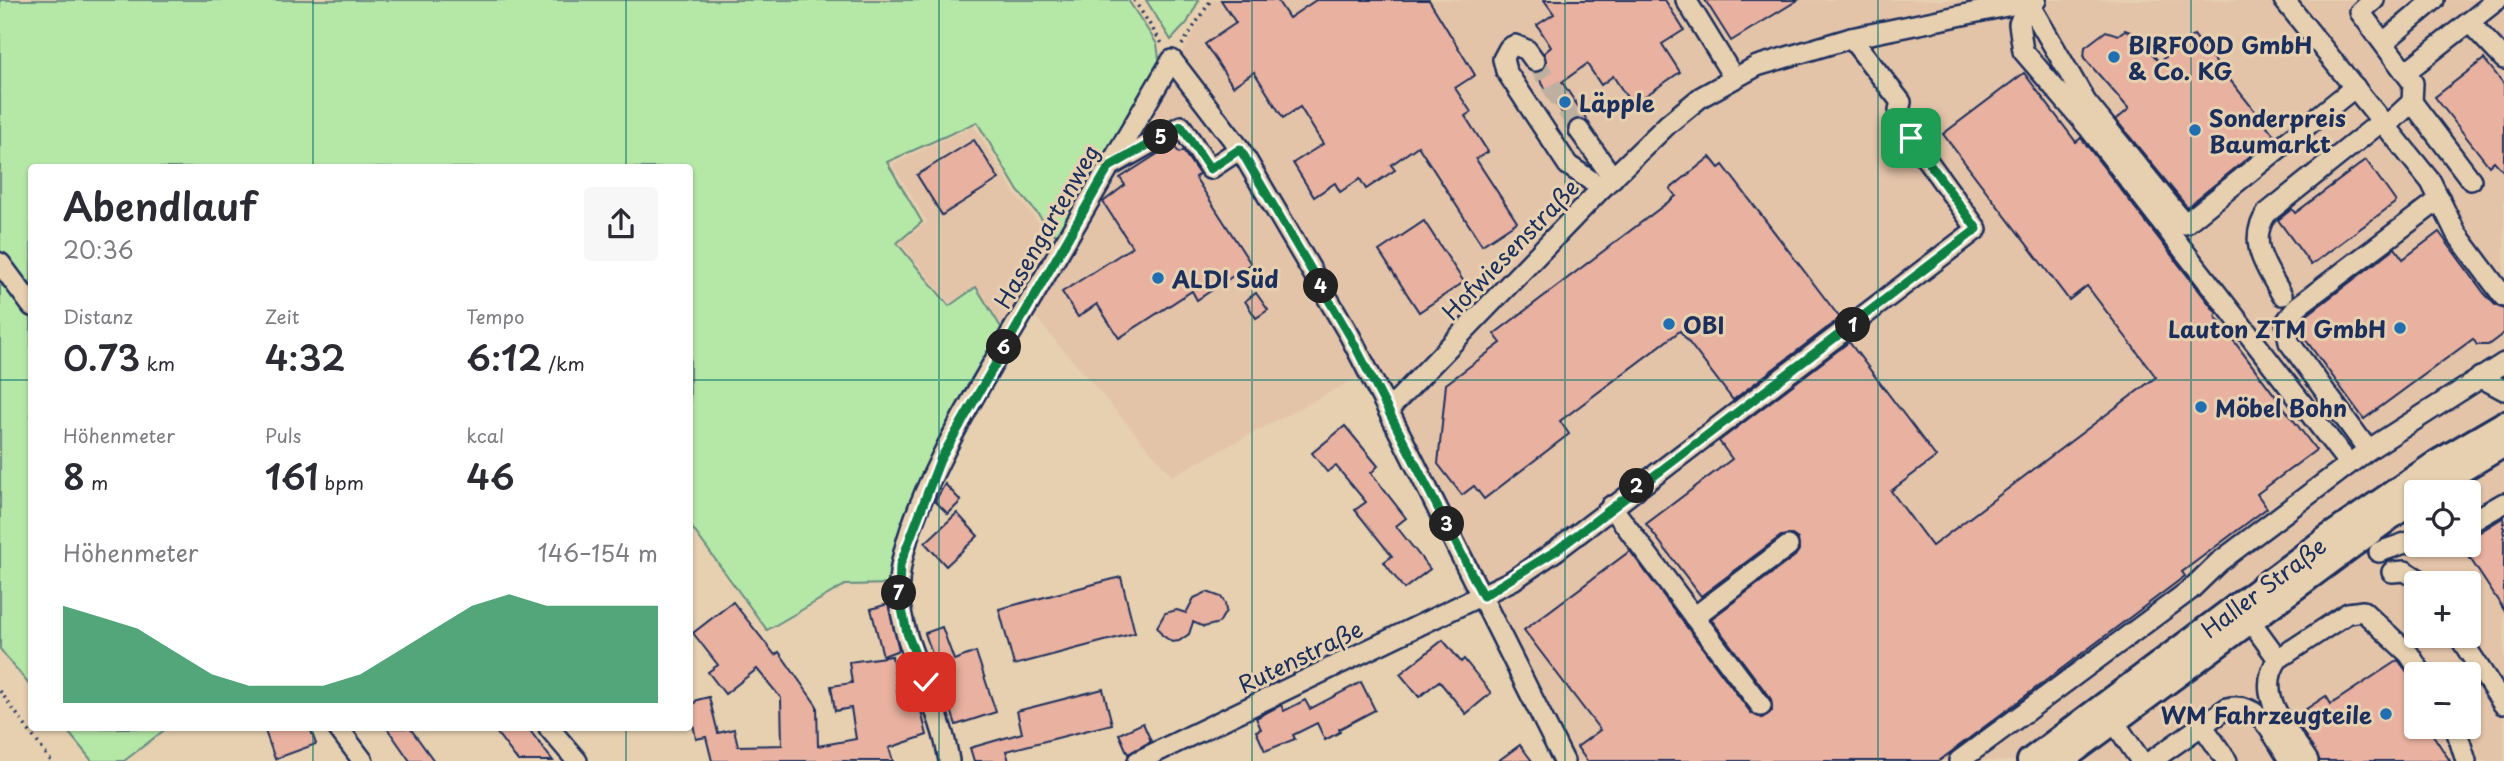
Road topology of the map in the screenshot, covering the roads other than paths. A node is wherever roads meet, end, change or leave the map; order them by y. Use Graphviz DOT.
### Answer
graph roads {
  1 [pos="1686,0"];
  2 [pos="2284,0"];
  3 [pos="2374,0"];
  4 [pos="2434,0"];
  5 [pos="2497,0"];
  6 [pos="2032,1"];
  7 [pos="2469,22"];
  8 [pos="1851,38"];
  9 [pos="2384,42"];
  10 [pos="2504,58"];
  11 [pos="1535,61"];
  12 [pos="2407,71"];
  13 [pos="1734,78"];
  14 [pos="2354,87"];
  15 [pos="2412,102"];
  16 [pos="2384,124"];
  17 [pos="1579,130"];
  18 [pos="1240,149"];
  19 [pos="1109,167"];
  20 [pos="2471,180"];
  21 [pos="1608,183"];
  22 [pos="2440,200"];
  23 [pos="0,263"];
  24 [pos="6,278"];
  25 [pos="2282,295"];
  26 [pos="2504,297"];
  27 [pos="28,302"];
  28 [pos="2504,363"];
  29 [pos="2480,376"];
  30 [pos="2504,390"];
  31 [pos="1388,410"];
  32 [pos="2504,424"];
  33 [pos="2504,444"];
  34 [pos="2368,450"];
  35 [pos="2349,464"];
  36 [pos="2444,480"];
  37 [pos="2504,503"];
  38 [pos="1611,506"];
  39 [pos="2404,506"];
  40 [pos="2481,516"];
  41 [pos="2404,543"];
  42 [pos="1788,546"];
  43 [pos="2379,552"];
  44 [pos="2404,571"];
  45 [pos="2392,572"];
  46 [pos="1483,596"];
  47 [pos="2244,612"];
  48 [pos="1694,617"];
  49 [pos="2466,648"];
  50 [pos="2278,659"];
  51 [pos="2414,662"];
  52 [pos="2503,704"];
  53 [pos="1761,706"];
  54 [pos="2109,713"];
  55 [pos="2202,725"];
  56 [pos="340,731"];
  57 [pos="552,731"];
  58 [pos="2459,739"];
  59 [pos="354,757"];
  60 [pos="2159,759"];
  61 [pos="577,761"];
  62 [pos="949,761"];
  63 [pos="1138,761"];
  64 [pos="1564,761"];
  65 [pos="1959,761"];
  66 [pos="2030,761"];
  67 [pos="2060,761"];
  68 [pos="2141,761"];
  69 [pos="2227,761"];
  70 [pos="2290,761"];
  71 [pos="2308,761"];
  72 [pos="2466,761"];
  1 -- 13 [label="street"];
  2 -- 14 [label="street"];
  3 -- 9 [label="street"];
  4 -- 9 [label="street"];
  5 -- 7 [label="street"];
  6 -- 8 [label="street, Hofwiesenstraße"];
  6 -- 14 [label="street"];
  6 -- 35 [label="street"];
  7 -- 10 [label="street"];
  7 -- 12 [label="street"];
  8 -- 13 [label="street, Hofwiesenstraße"];
  8 -- 38 [label="street, Rutenstraße"];
  9 -- 12 [label="street"];
  11 -- 21 [label="street"];
  12 -- 15 [label="street"];
  13 -- 21 [label="street, Hofwiesenstraße"];
  14 -- 16 [label="street"];
  15 -- 16 [label="street"];
  15 -- 20 [label="street"];
  16 -- 22 [label="street"];
  16 -- 25 [label="street"];
  17 -- 21 [label="street"];
  18 -- 19 [label="street"];
  18 -- 19 [label="street, Hasengartenweg"];
  18 -- 31 [label="street"];
  19 -- 62 [label="street, Hasengartenweg"];
  21 -- 31 [label="street, Hofwiesenstraße"];
  22 -- 26 [label="street"];
  22 -- 34 [label="street"];
  23 -- 24 [label="street"];
  24 -- 27 [label="street"];
  28 -- 29 [label="street"];
  29 -- 30 [label="street"];
  29 -- 34 [label="street"];
  31 -- 46 [label="street"];
  32 -- 47 [label="main road, Haller Straße"];
  33 -- 36 [label="main road"];
  34 -- 35 [label="street"];
  35 -- 65 [label="street"];
  37 -- 40 [label="street"];
  38 -- 46 [label="street, Rutenstraße"];
  38 -- 48 [label="street"];
  39 -- 47 [label="main road, Haller Straße"];
  41 -- 43 [label="street"];
  42 -- 48 [label="street"];
  44 -- 45 [label="street"];
  46 -- 63 [label="street, Rutenstraße"];
  46 -- 64 [label="street"];
  47 -- 50 [label="street"];
  47 -- 54 [label="main road, Haller Straße"];
  48 -- 53 [label="street"];
  49 -- 52 [label="street"];
  50 -- 51 [label="street"];
  50 -- 71 [label="street"];
  54 -- 66 [label="main road, Haller Straße"];
  54 -- 67 [label="main road, Haller Straße"];
  54 -- 68 [label="street"];
  55 -- 60 [label="street"];
  55 -- 69 [label="street"];
  55 -- 70 [label="street"];
  56 -- 59 [label="street"];
  57 -- 61 [label="street"];
  58 -- 72 [label="street"];
}
